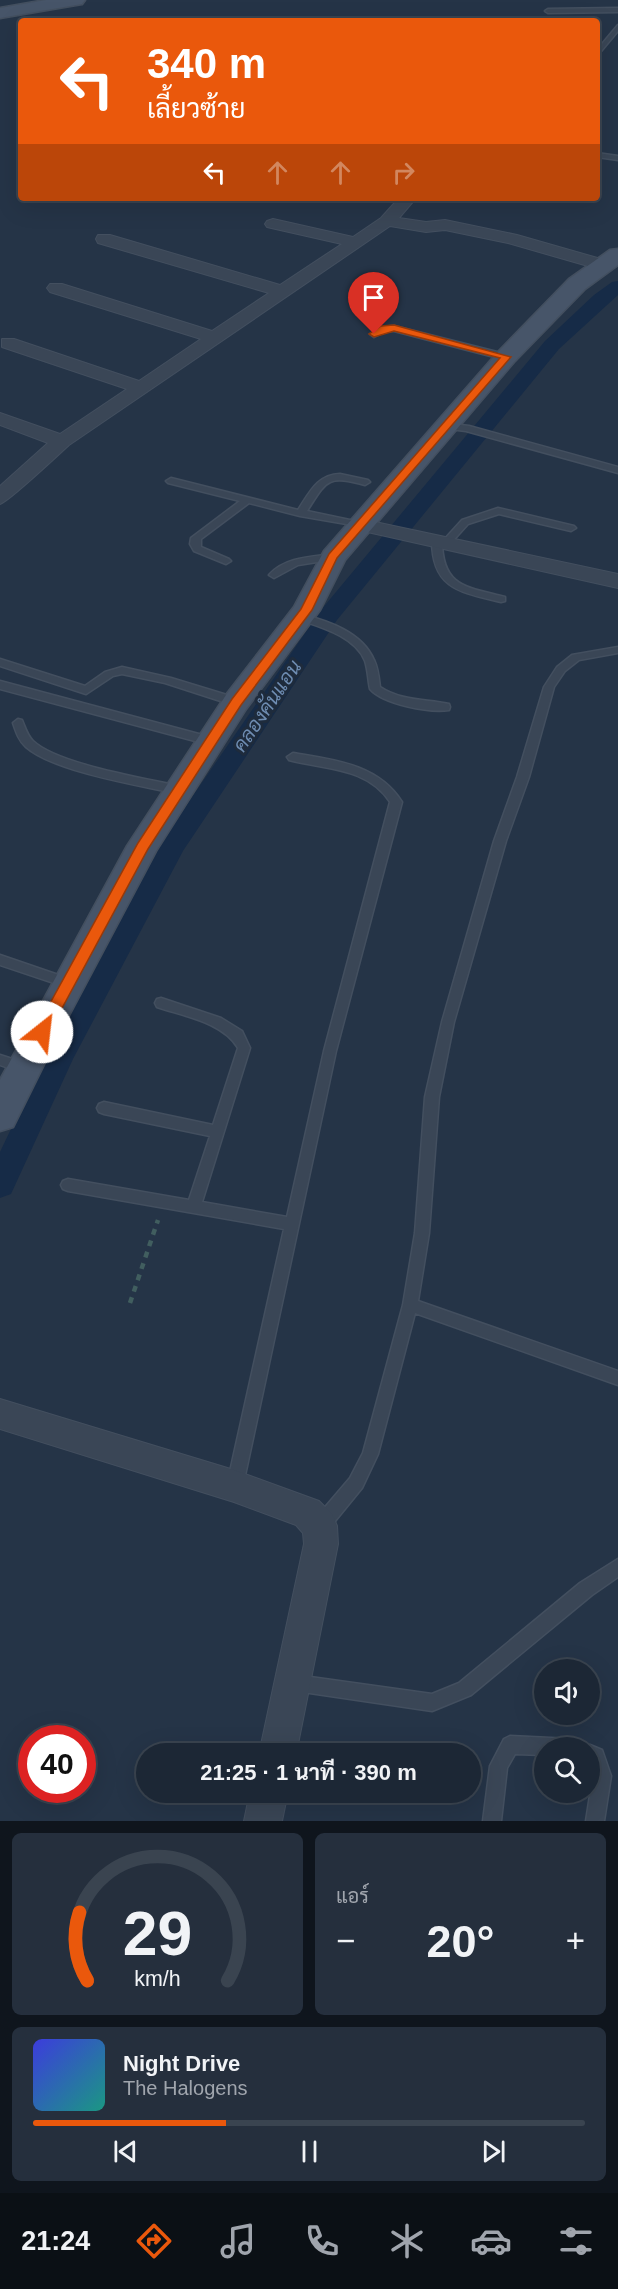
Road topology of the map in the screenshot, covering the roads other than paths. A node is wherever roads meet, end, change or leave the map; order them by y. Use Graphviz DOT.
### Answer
graph roads {
  1 [pos="10,0"];
  2 [pos="76,0"];
  3 [pos="0,2"];
  4 [pos="548,10"];
  5 [pos="618,10"];
  6 [pos="0,13"];
  7 [pos="618,27"];
  8 [pos="600,50"];
  9 [pos="600,155"];
  10 [pos="618,158"];
  11 [pos="404,203"];
  12 [pos="387,221"];
  13 [pos="273,224"];
  14 [pos="445,225"];
  15 [pos="104,239"];
  16 [pos="356,242"];
  17 [pos="610,260"];
  18 [pos="56,288"];
  19 [pos="284,292"];
  20 [pos="374,334"];
  21 [pos="216,338"];
  22 [pos="8,343"];
  23 [pos="506,357"];
  24 [pos="142,388"];
  25 [pos="0,418"];
  26 [pos="455,427"];
  27 [pos="62,441"];
  28 [pos="618,470"];
  29 [pos="171,481"];
  30 [pos="365,482"];
  31 [pos="0,498"];
  32 [pos="247,500"];
  33 [pos="301,513"];
  34 [pos="361,525"];
  35 [pos="571,528"];
  36 [pos="437,540"];
  37 [pos="333,557"];
  38 [pos="226,561"];
  39 [pos="274,575"];
  40 [pos="618,581"];
  41 [pos="501,599"];
  42 [pos="309,619"];
  43 [pos="618,650"];
  44 [pos="0,662"];
  45 [pos="0,685"];
  46 [pos="236,702"];
  47 [pos="445,707"];
  48 [pos="18,723"];
  49 [pos="210,741"];
  50 [pos="293,757"];
  51 [pos="178,790"];
  52 [pos="0,960"];
  53 [pos="69,983"];
  54 [pos="161,1003"];
  55 [pos="12,1065"];
  56 [pos="104,1108"];
  57 [pos="0,1116"];
  58 [pos="218,1131"];
  59 [pos="68,1185"];
  60 [pos="194,1207"];
  61 [pos="291,1224"];
  62 [pos="410,1305"];
  63 [pos="618,1378"];
  64 [pos="0,1414"];
  65 [pos="234,1486"];
  66 [pos="320,1526"];
  67 [pos="618,1567"];
  68 [pos="292,1682"];
  69 [pos="279,1743"];
  70 [pos="534,1746"];
  71 [pos="600,1769"];
  72 [pos="600,1789"];
  73 [pos="267,1803"];
  74 [pos="598,1803"];
  75 [pos="263,1821"];
  76 [pos="492,1821"];
  77 [pos="595,1821"];
  1 -- 3 [label="street"];
  2 -- 6 [label="street"];
  4 -- 5 [label="lane"];
  7 -- 8 [label="lane"];
  9 -- 10 [label="lane"];
  11 -- 12 [label="street"];
  11 -- 14 [label="street"];
  12 -- 14 [label="street"];
  12 -- 16 [label="street"];
  13 -- 16 [label="street"];
  14 -- 17 [label="street"];
  15 -- 19 [label="street"];
  16 -- 19 [label="street"];
  17 -- 23 [label="street"];
  18 -- 21 [label="street"];
  19 -- 21 [label="street"];
  20 -- 23 [label="lane"];
  21 -- 24 [label="street"];
  22 -- 24 [label="street"];
  23 -- 26 [label="street"];
  24 -- 27 [label="street"];
  25 -- 27 [label="street"];
  26 -- 28 [label="lane"];
  26 -- 34 [label="street"];
  27 -- 31 [label="street"];
  29 -- 32 [label="lane"];
  30 -- 33 [label="lane"];
  32 -- 33 [label="lane"];
  32 -- 38 [label="lane"];
  33 -- 34 [label="lane"];
  34 -- 36 [label="street"];
  34 -- 37 [label="street"];
  35 -- 36 [label="lane"];
  36 -- 40 [label="street"];
  36 -- 41 [label="lane"];
  37 -- 39 [label="lane"];
  37 -- 42 [label="street"];
  42 -- 46 [label="street"];
  42 -- 47 [label="lane"];
  43 -- 62 [label="lane"];
  44 -- 46 [label="lane"];
  45 -- 49 [label="lane"];
  46 -- 49 [label="street"];
  48 -- 51 [label="lane"];
  49 -- 51 [label="street"];
  50 -- 61 [label="lane"];
  51 -- 53 [label="street"];
  52 -- 53 [label="lane"];
  53 -- 55 [label="street"];
  54 -- 58 [label="lane"];
  55 -- 57 [label="street"];
  56 -- 58 [label="lane"];
  58 -- 60 [label="lane"];
  59 -- 60 [label="lane"];
  60 -- 61 [label="lane"];
  61 -- 65 [label="lane"];
  62 -- 63 [label="lane"];
  62 -- 66 [label="lane"];
  64 -- 65 [label="street"];
  65 -- 66 [label="street"];
  66 -- 68 [label="street"];
  67 -- 68 [label="lane"];
  68 -- 69 [label="street"];
  70 -- 76 [label="lane"];
  71 -- 72 [label="lane"];
  73 -- 75 [label="street"];
  74 -- 77 [label="lane"];
}
